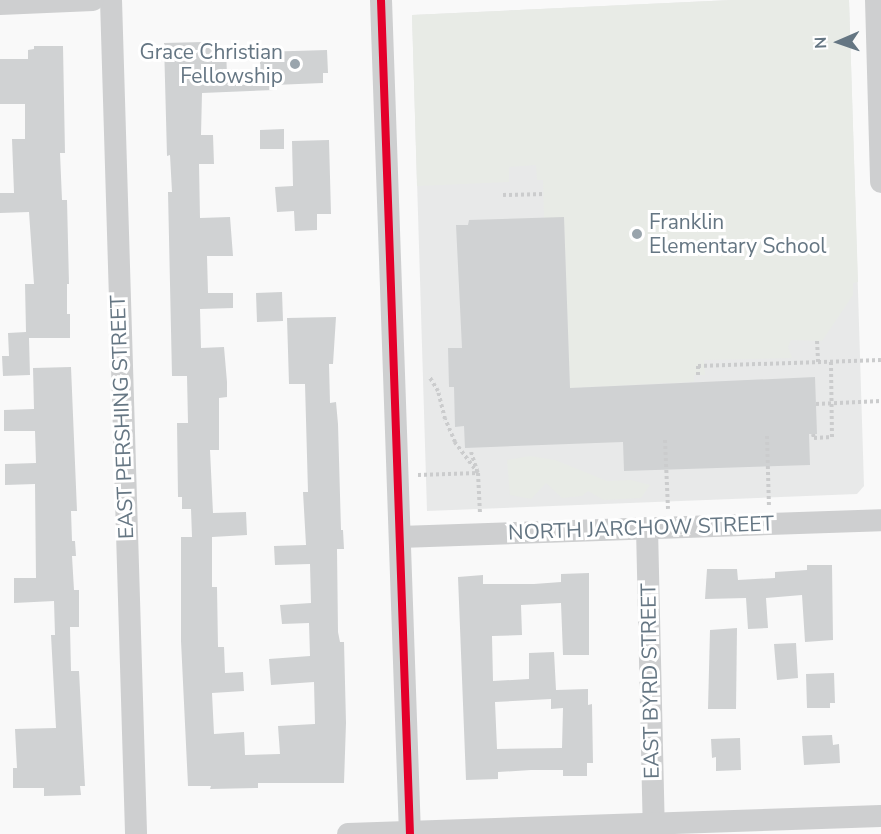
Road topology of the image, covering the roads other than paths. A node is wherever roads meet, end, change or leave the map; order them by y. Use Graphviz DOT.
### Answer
graph roads {
  1 [pos="93,0"];
  2 [pos="111,0"];
  3 [pos="381,0"];
  4 [pos="876,0"];
  5 [pos="0,4"];
  6 [pos="881,182"];
  7 [pos="881,520"];
  8 [pos="658,528"];
  9 [pos="400,537"];
  10 [pos="881,816"];
  11 [pos="653,828"];
  12 [pos="410,833"];
  13 [pos="136,834"];
  14 [pos="348,834"];
  1 -- 5 [label="street"];
  2 -- 13 [label="street, EAST PERSHING STREET"];
  3 -- 9 [label="street"];
  4 -- 6 [label="street"];
  7 -- 8 [label="street, NORTH JARCHOW STREET"];
  8 -- 9 [label="street, NORTH JARCHOW STREET"];
  8 -- 11 [label="street, EAST BYRD STREET"];
  9 -- 12 [label="street"];
  10 -- 11 [label="street"];
  11 -- 12 [label="street"];
  12 -- 14 [label="street"];
}
